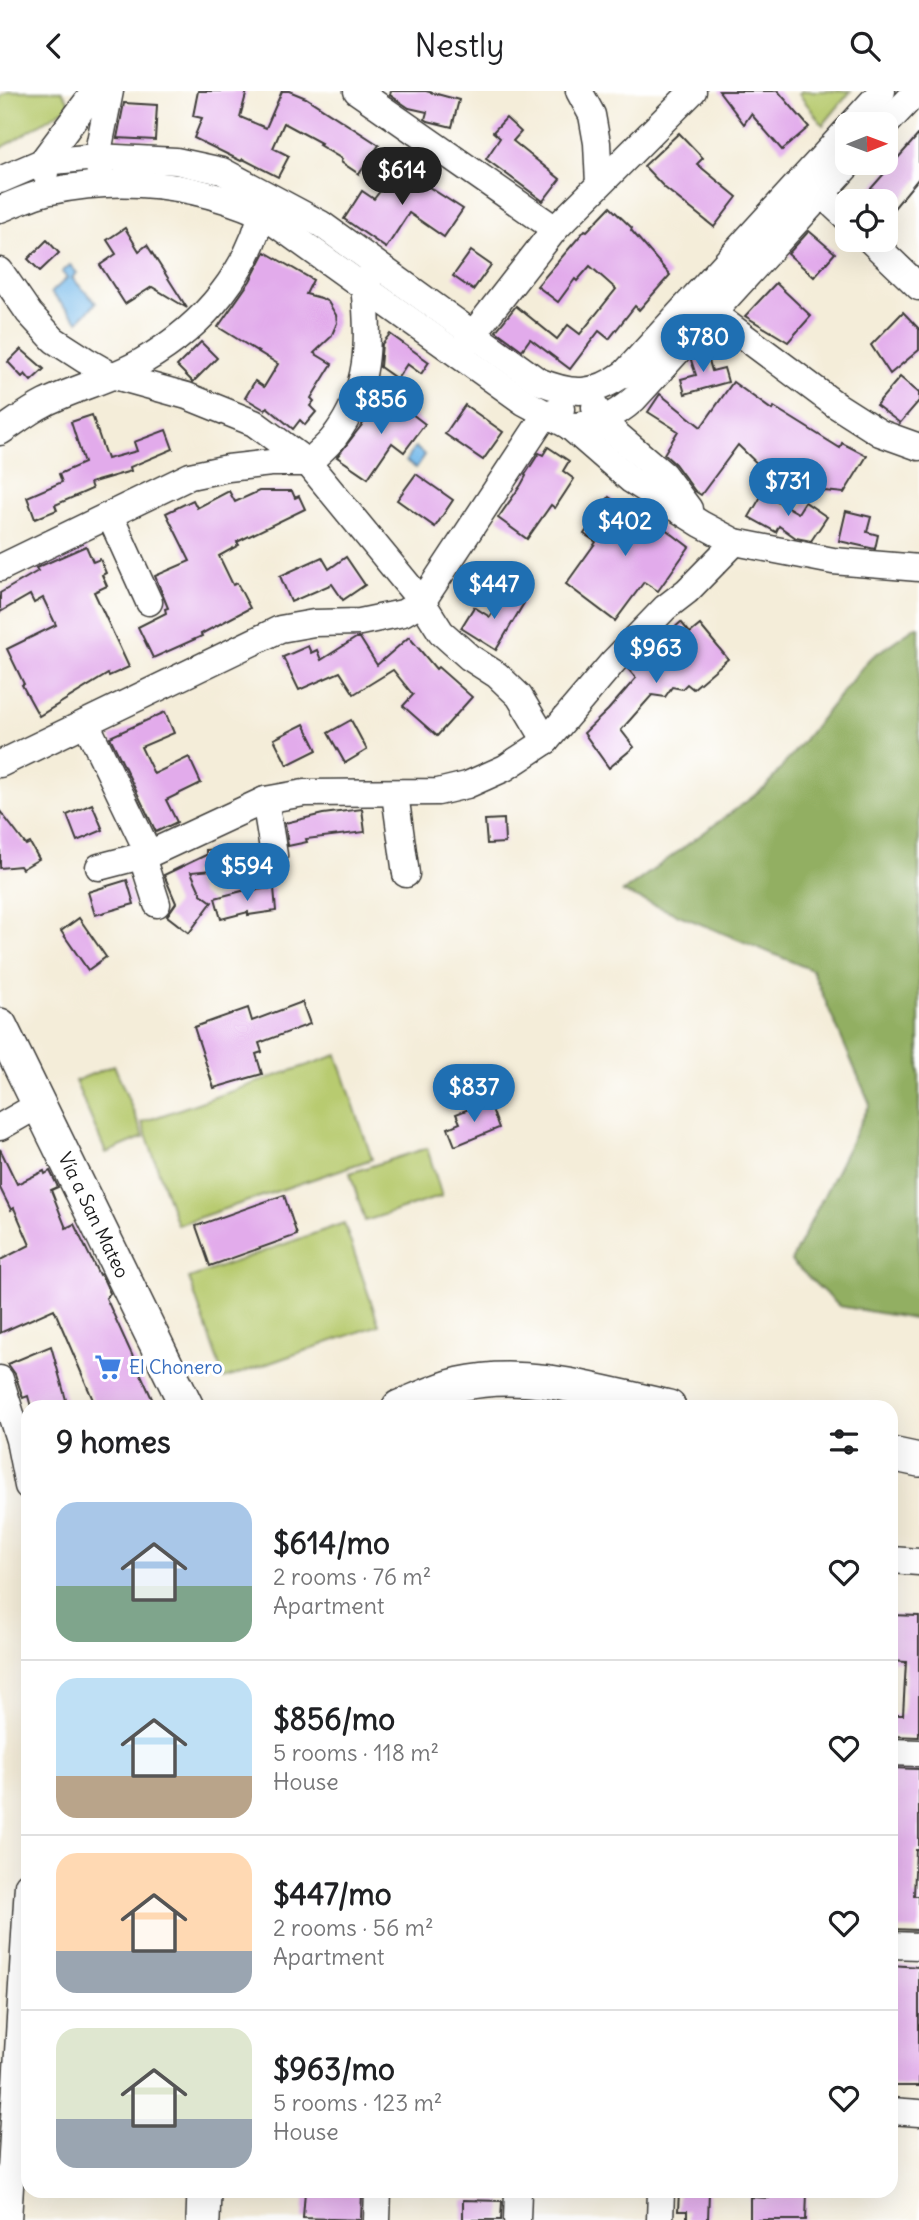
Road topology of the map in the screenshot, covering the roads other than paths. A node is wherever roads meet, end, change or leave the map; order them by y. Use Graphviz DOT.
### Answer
graph roads {
  1 [pos="95,91"];
  2 [pos="110,91"];
  3 [pos="357,91"];
  4 [pos="579,91"];
  5 [pos="693,91"];
  6 [pos="882,91"];
  7 [pos="914,95"];
  8 [pos="863,112"];
  9 [pos="898,112"];
  10 [pos="835,149"];
  11 [pos="97,157"];
  12 [pos="42,162"];
  13 [pos="835,172"];
  14 [pos="0,180"];
  15 [pos="103,184"];
  16 [pos="599,184"];
  17 [pos="812,186"];
  18 [pos="49,191"];
  19 [pos="264,204"];
  20 [pos="835,207"];
  21 [pos="0,209"];
  22 [pos="555,229"];
  23 [pos="883,252"];
  24 [pos="0,271"];
  25 [pos="370,276"];
  26 [pos="919,287"];
  27 [pos="702,305"];
  28 [pos="466,345"];
  29 [pos="111,375"];
  30 [pos="588,390"];
  31 [pos="546,414"];
  32 [pos="600,420"];
  33 [pos="569,426"];
  34 [pos="0,432"];
  35 [pos="919,447"];
  36 [pos="308,463"];
  37 [pos="110,516"];
  38 [pos="701,524"];
  39 [pos="736,543"];
  40 [pos="0,568"];
  41 [pos="919,568"];
  42 [pos="149,602"];
  43 [pos="422,602"];
  44 [pos="86,723"];
  45 [pos="546,741"];
  46 [pos="0,764"];
  47 [pos="395,793"];
  48 [pos="265,800"];
  49 [pos="274,855"];
  50 [pos="146,856"];
  51 [pos="99,867"];
  52 [pos="406,874"];
  53 [pos="157,904"];
  54 [pos="0,1025"];
  55 [pos="40,1104"];
  56 [pos="0,1127"];
  57 [pos="0,1379"];
  58 [pos="184,1400"];
  59 [pos="417,1400"];
  60 [pos="635,1400"];
  61 [pos="21,1450"];
  62 [pos="898,1456"];
  63 [pos="919,1460"];
  64 [pos="898,1560"];
  65 [pos="919,1562"];
  66 [pos="898,1752"];
  67 [pos="919,1753"];
  68 [pos="898,1945"];
  69 [pos="919,1946"];
  70 [pos="21,1995"];
  71 [pos="14,2105"];
  72 [pos="898,2112"];
  73 [pos="919,2113"];
  74 [pos="204,2198"];
  75 [pos="379,2198"];
  76 [pos="519,2198"];
  77 [pos="661,2198"];
  78 [pos="8,2220"];
  79 [pos="203,2220"];
  80 [pos="377,2220"];
  81 [pos="517,2220"];
  82 [pos="660,2220"];
  1 -- 12 [label="street"];
  2 -- 11 [label="street"];
  3 -- 22 [label="street"];
  4 -- 16 [label="street"];
  5 -- 16 [label="street"];
  6 -- 8 [label="street"];
  7 -- 9 [label="street"];
  10 -- 17 [label="street"];
  11 -- 12 [label="street"];
  11 -- 15 [label="street"];
  11 -- 19 [label="street"];
  12 -- 14 [label="street"];
  12 -- 18 [label="street"];
  13 -- 17 [label="street"];
  15 -- 18 [label="street"];
  15 -- 19 [label="street"];
  16 -- 22 [label="street"];
  17 -- 20 [label="street"];
  17 -- 27 [label="street"];
  18 -- 21 [label="street"];
  19 -- 25 [label="street"];
  19 -- 29 [label="street"];
  22 -- 28 [label="street"];
  23 -- 26 [label="street"];
  24 -- 29 [label="street"];
  25 -- 28 [label="street"];
  25 -- 36 [label="street"];
  27 -- 30 [label="street"];
  27 -- 32 [label="street"];
  27 -- 35 [label="street"];
  28 -- 30 [label="street"];
  28 -- 31 [label="street"];
  29 -- 34 [label="street"];
  29 -- 36 [label="street"];
  30 -- 31 [label="street"];
  30 -- 32 [label="street"];
  31 -- 33 [label="street"];
  31 -- 43 [label="street"];
  32 -- 33 [label="street"];
  32 -- 38 [label="street"];
  33 -- 38 [label="street"];
  36 -- 37 [label="street"];
  36 -- 43 [label="street"];
  37 -- 40 [label="street"];
  37 -- 42 [label="street"];
  38 -- 39 [label="street"];
  39 -- 41 [label="street"];
  39 -- 45 [label="street"];
  43 -- 44 [label="street"];
  43 -- 45 [label="street"];
  44 -- 46 [label="street"];
  44 -- 50 [label="street"];
  45 -- 47 [label="street"];
  47 -- 48 [label="street"];
  47 -- 52 [label="street"];
  48 -- 49 [label="street"];
  48 -- 50 [label="street"];
  50 -- 51 [label="street"];
  50 -- 53 [label="street"];
  54 -- 55 [label="main road, Vía a San Mateo"];
  55 -- 56 [label="street"];
  55 -- 58 [label="main road, Vía a San Mateo"];
  57 -- 61 [label="street"];
  59 -- 60 [label="main road"];
  62 -- 63 [label="main road"];
  64 -- 65 [label="street"];
  66 -- 67 [label="street"];
  68 -- 69 [label="street"];
  70 -- 71 [label="street"];
  71 -- 78 [label="street"];
  72 -- 73 [label="street"];
  74 -- 79 [label="main road"];
  75 -- 80 [label="street"];
  76 -- 81 [label="street"];
  77 -- 82 [label="street"];
}
